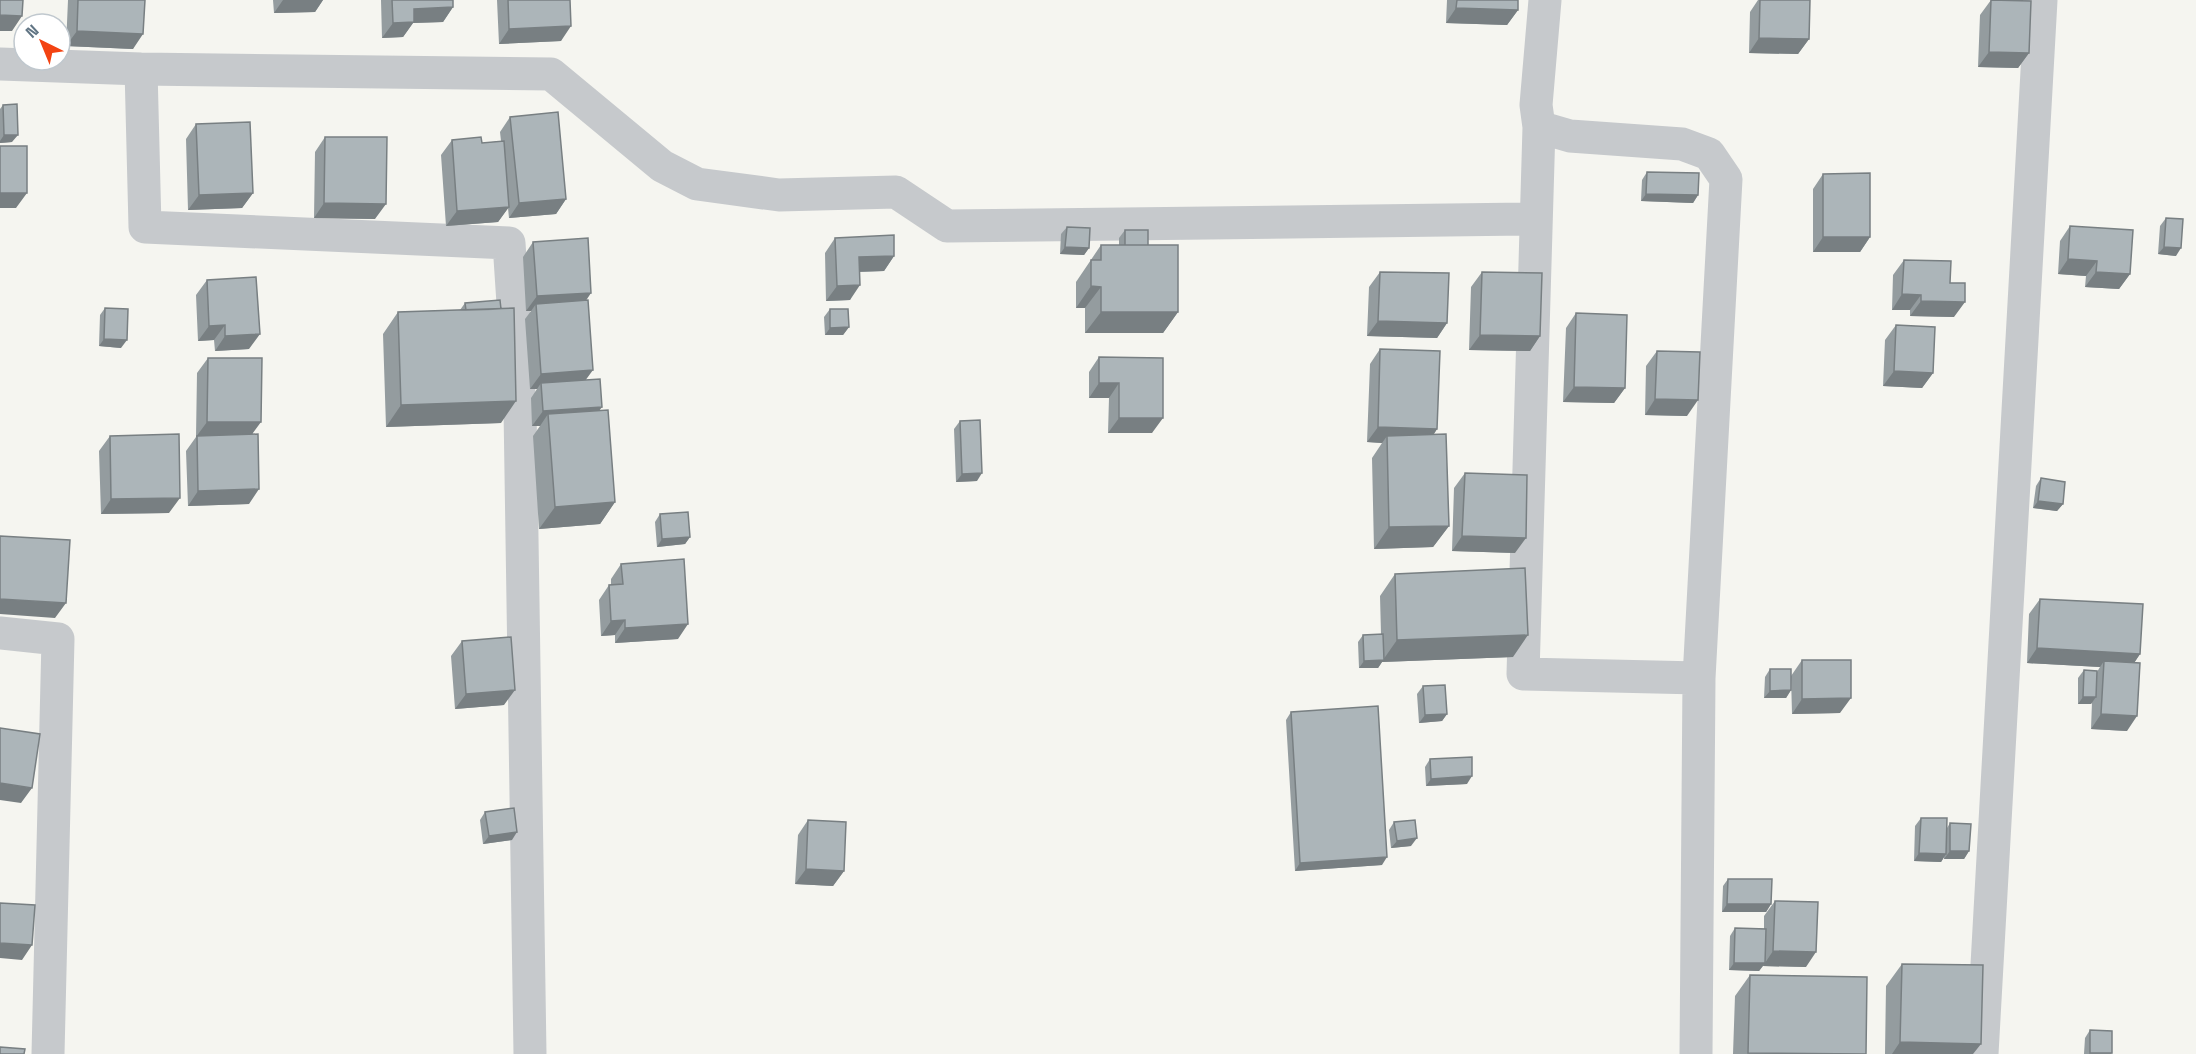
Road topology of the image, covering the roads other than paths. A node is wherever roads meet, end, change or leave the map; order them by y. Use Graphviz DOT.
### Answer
graph roads {
  1 [pos="1545,0"];
  2 [pos="2041,0"];
  3 [pos="0,64"];
  4 [pos="141,69"];
  5 [pos="1539,126"];
  6 [pos="1536,219"];
  7 [pos="0,633"];
  8 [pos="1699,678"];
  9 [pos="48,1054"];
  10 [pos="530,1054"];
  11 [pos="1696,1054"];
  12 [pos="1982,1054"];
  1 -- 5 [label="street"];
  2 -- 12 [label="street"];
  3 -- 4 [label="street"];
  4 -- 6 [label="street"];
  4 -- 10 [label="street"];
  5 -- 6 [label="street"];
  5 -- 8 [label="street"];
  6 -- 8 [label="street"];
  7 -- 9 [label="street"];
  8 -- 11 [label="street"];
}
